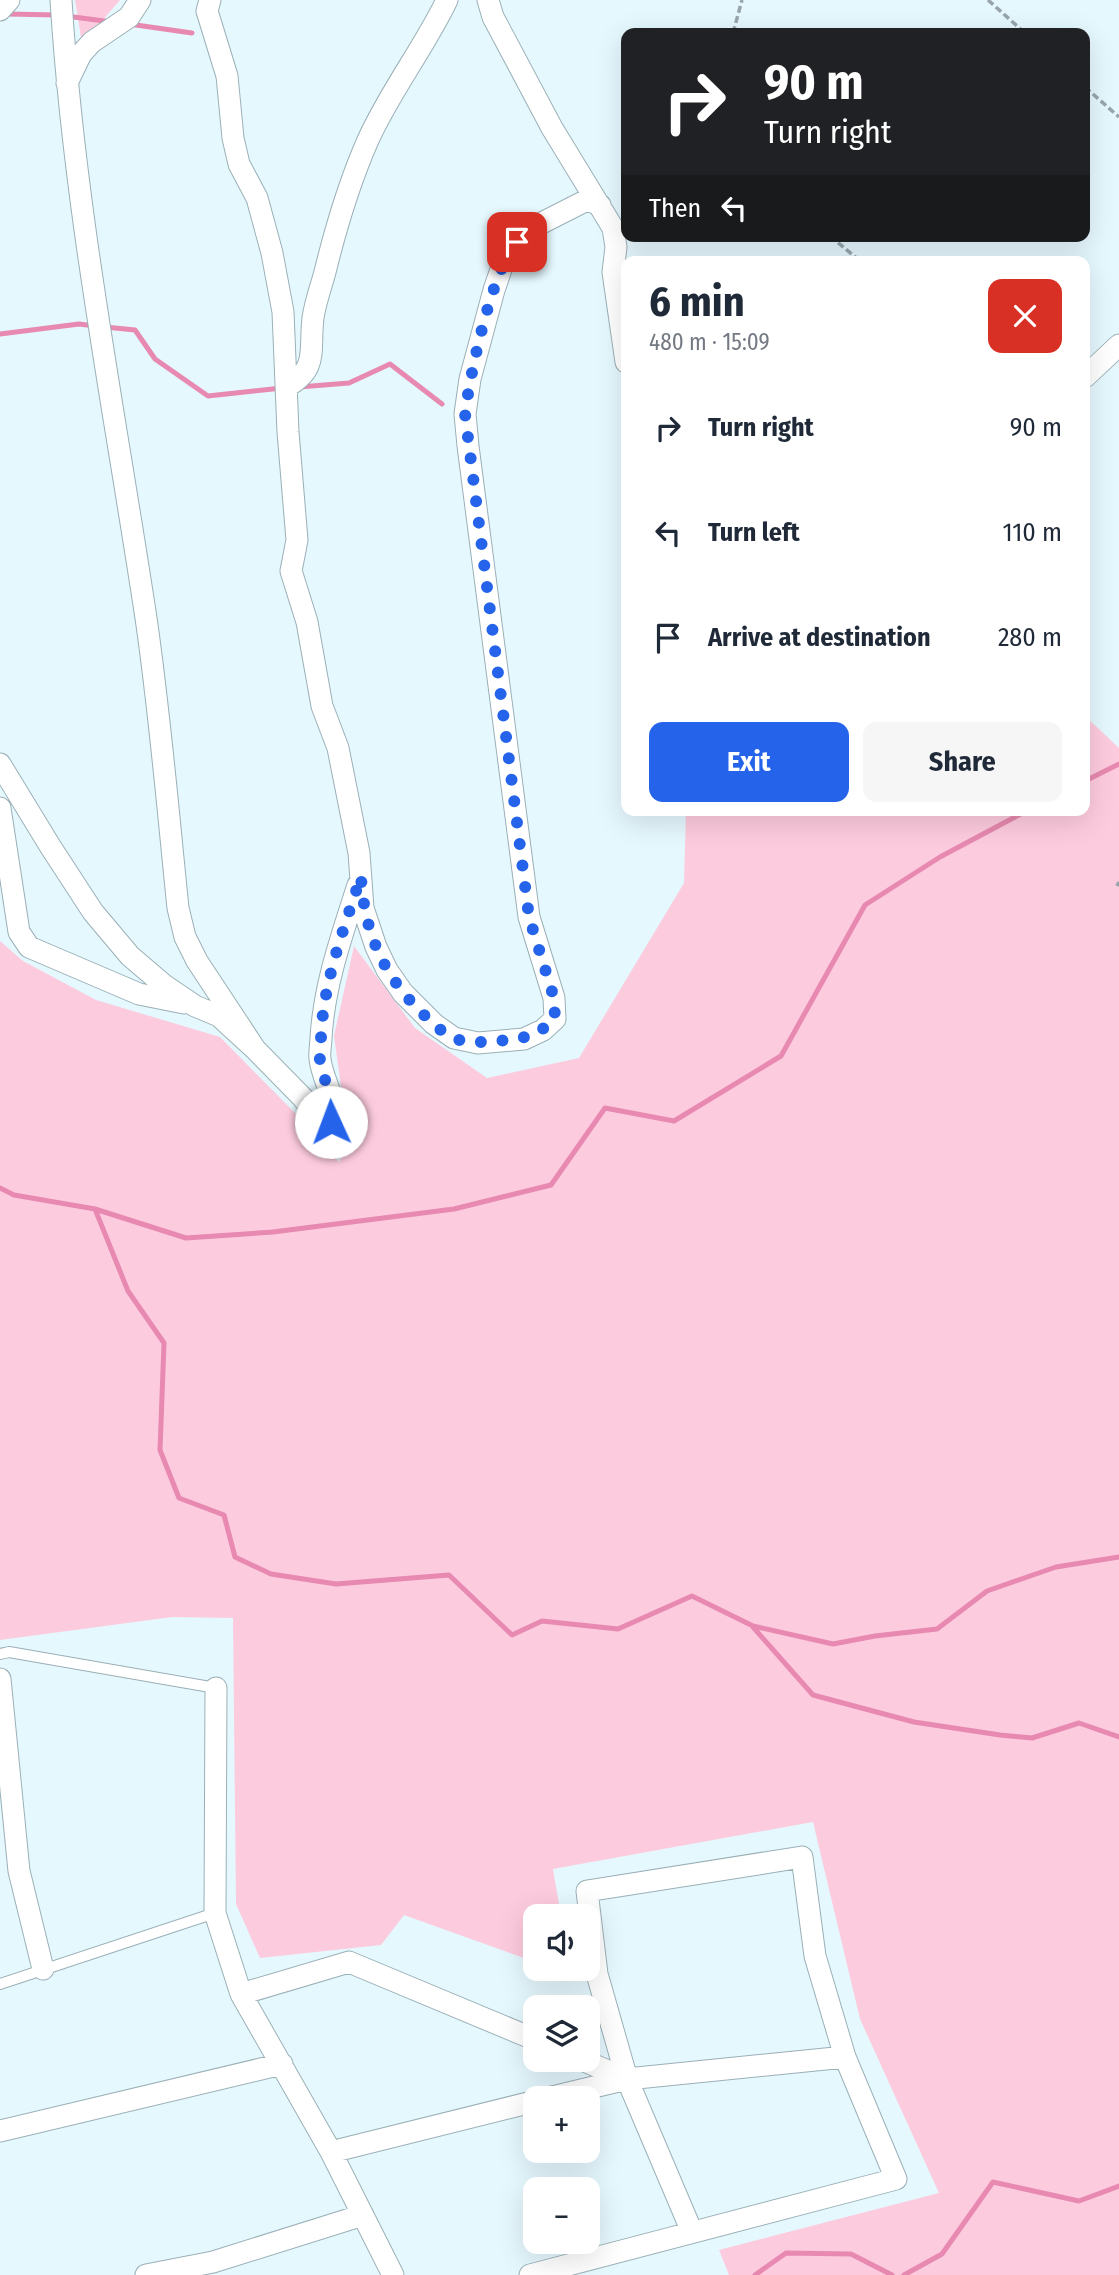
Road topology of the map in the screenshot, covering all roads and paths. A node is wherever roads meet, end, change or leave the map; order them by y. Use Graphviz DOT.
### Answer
graph roads {
  1 [pos="9,0"];
  2 [pos="61,0"];
  3 [pos="139,0"];
  4 [pos="210,0"];
  5 [pos="447,0"];
  6 [pos="488,0"];
  7 [pos="742,0"];
  8 [pos="988,0"];
  9 [pos="0,10"];
  10 [pos="734,28"];
  11 [pos="1019,28"];
  12 [pos="66,85"];
  13 [pos="1090,91"];
  14 [pos="1119,117"];
  15 [pos="600,205"];
  16 [pos="837,242"];
  17 [pos="854,256"];
  18 [pos="621,327"];
  19 [pos="1119,345"];
  20 [pos="1090,372"];
  21 [pos="286,387"];
  22 [pos="0,764"];
  23 [pos="0,808"];
  24 [pos="361,876"];
  25 [pos="195,1006"];
  26 [pos="255,1049"];
  27 [pos="0,1654"];
  28 [pos="0,1679"];
  29 [pos="216,1688"];
  30 [pos="215,1913"];
  31 [pos="43,1969"];
  32 [pos="0,1984"];
  33 [pos="241,1994"];
  34 [pos="523,2035"];
  35 [pos="845,2057"];
  36 [pos="282,2064"];
  37 [pos="600,2068"];
  38 [pos="627,2079"];
  39 [pos="598,2086"];
  40 [pos="523,2104"];
  41 [pos="0,2131"];
  42 [pos="331,2152"];
  43 [pos="363,2215"];
  44 [pos="692,2232"];
  45 [pos="215,2268"];
  46 [pos="146,2275"];
  47 [pos="393,2275"];
  48 [pos="530,2275"];
  1 -- 9 [label="street"];
  2 -- 12 [label="street"];
  3 -- 12 [label="street"];
  4 -- 21 [label="street"];
  5 -- 21 [label="street"];
  6 -- 15 [label="street"];
  7 -- 10 [label="path"];
  8 -- 11 [label="path"];
  12 -- 26 [label="street"];
  13 -- 14 [label="path"];
  15 -- 18 [label="street"];
  15 -- 24 [label="street"];
  16 -- 17 [label="path"];
  19 -- 20 [label="street"];
  21 -- 24 [label="street"];
  22 -- 25 [label="street"];
  23 -- 25 [label="street"];
  24 -- 26 [label="street"];
  25 -- 26 [label="street"];
  27 -- 29 [label="lane"];
  28 -- 31 [label="street"];
  29 -- 30 [label="street"];
  30 -- 31 [label="lane"];
  30 -- 33 [label="street"];
  31 -- 32 [label="lane"];
  33 -- 34 [label="street"];
  33 -- 36 [label="street"];
  35 -- 38 [label="street"];
  35 -- 38 [label="street"];
  35 -- 44 [label="street"];
  36 -- 41 [label="street"];
  36 -- 42 [label="street"];
  37 -- 38 [label="street"];
  38 -- 39 [label="street"];
  38 -- 44 [label="street"];
  40 -- 42 [label="street"];
  42 -- 43 [label="street"];
  43 -- 45 [label="street"];
  43 -- 47 [label="street"];
  44 -- 48 [label="street"];
  45 -- 46 [label="street"];
}
